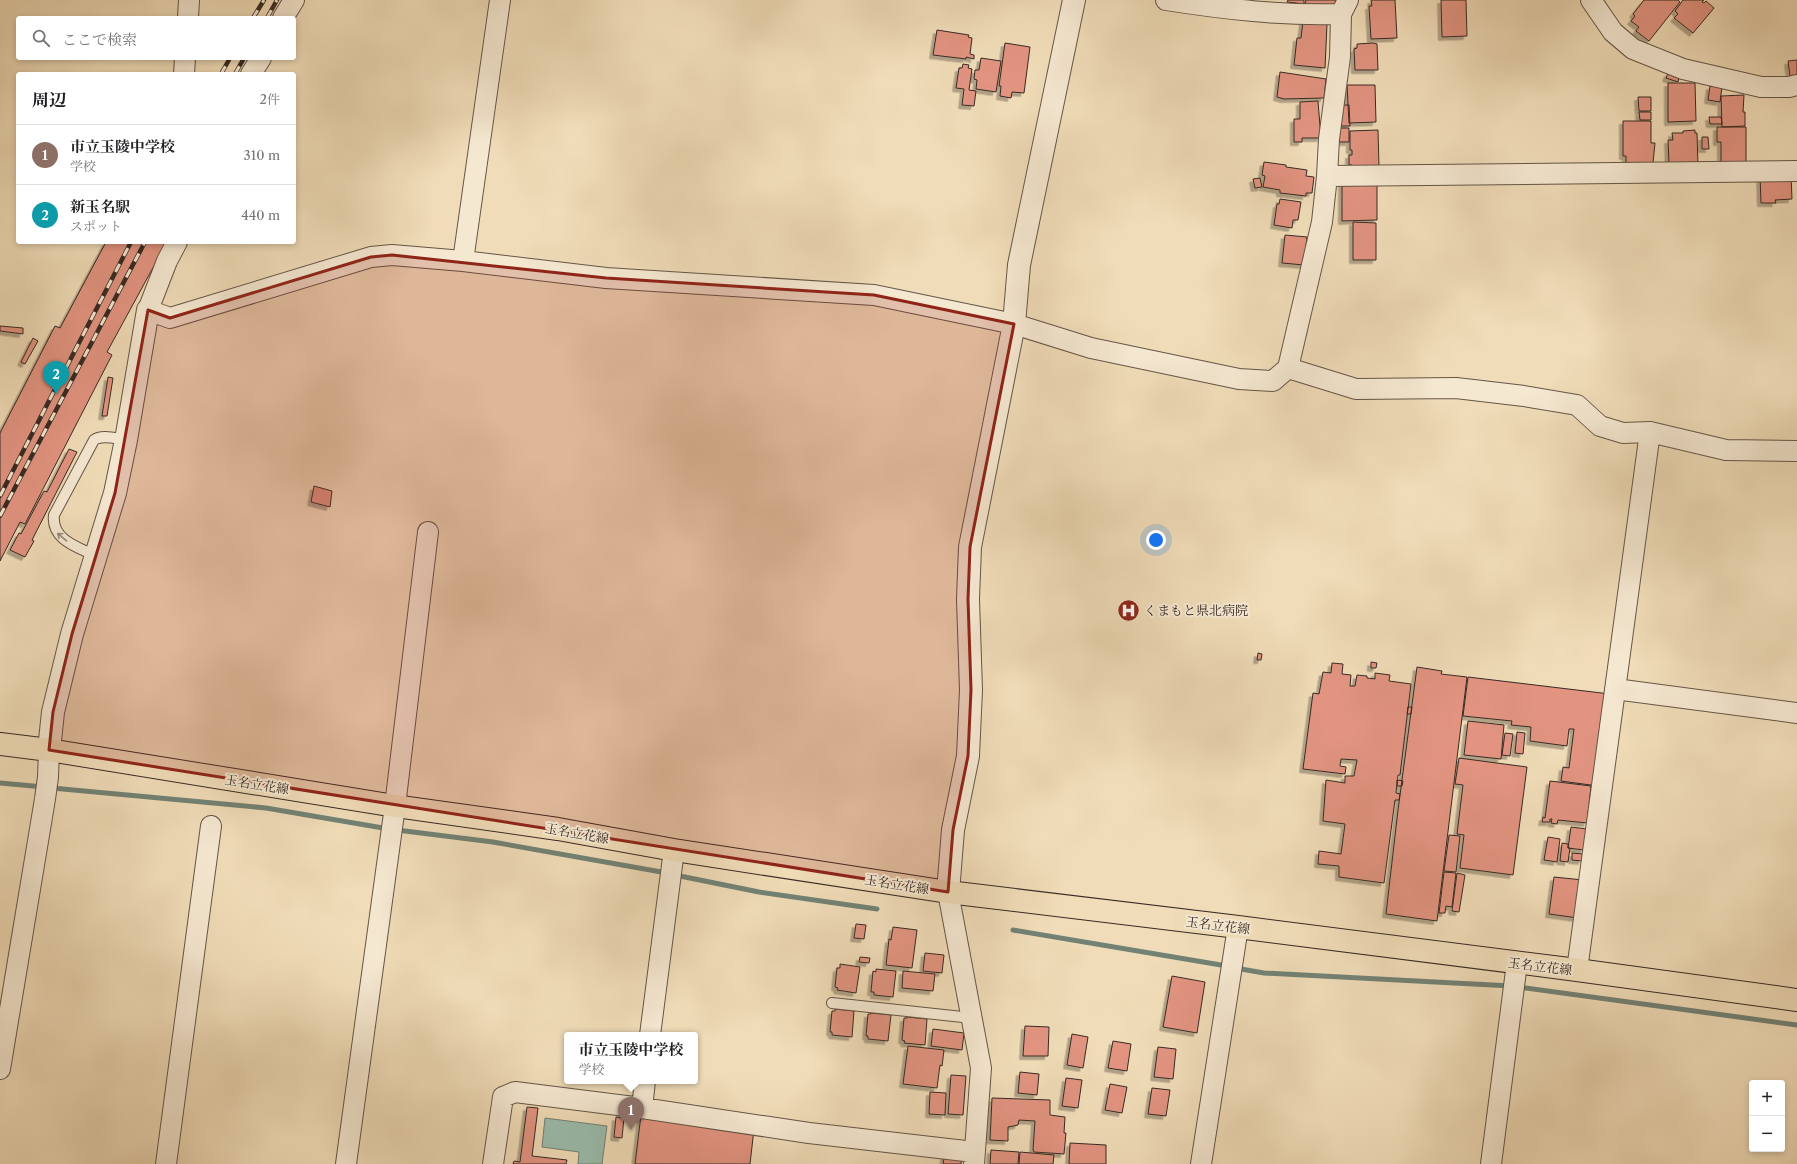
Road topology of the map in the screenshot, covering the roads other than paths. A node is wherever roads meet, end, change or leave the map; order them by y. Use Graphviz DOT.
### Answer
graph roads {
  1 [pos="190,0"];
  2 [pos="294,0"];
  3 [pos="500,0"];
  4 [pos="1074,0"];
  5 [pos="1166,0"];
  6 [pos="1591,0"];
  7 [pos="1345,7"];
  8 [pos="188,16"];
  9 [pos="284,16"];
  10 [pos="185,60"];
  11 [pos="259,60"];
  12 [pos="184,72"];
  13 [pos="252,72"];
  14 [pos="1797,85"];
  15 [pos="1797,171"];
  16 [pos="1327,176"];
  17 [pos="176,244"];
  18 [pos="463,261"];
  19 [pos="148,310"];
  20 [pos="1014,324"];
  21 [pos="1288,368"];
  22 [pos="1650,432"];
  23 [pos="126,440"];
  24 [pos="1797,451"];
  25 [pos="428,532"];
  26 [pos="96,556"];
  27 [pos="1615,689"];
  28 [pos="1797,713"];
  29 [pos="0,744"];
  30 [pos="49,750"];
  31 [pos="395,806"];
  32 [pos="211,826"];
  33 [pos="672,859"];
  34 [pos="948,892"];
  35 [pos="1238,927"];
  36 [pos="1517,963"];
  37 [pos="1577,970"];
  38 [pos="1797,1000"];
  39 [pos="832,1003"];
  40 [pos="972,1018"];
  41 [pos="650,1032"];
  42 [pos="0,1069"];
  43 [pos="645,1084"];
  44 [pos="642,1108"];
  45 [pos="974,1158"];
  46 [pos="166,1164"];
  47 [pos="346,1164"];
  48 [pos="493,1164"];
  49 [pos="1201,1164"];
  50 [pos="1491,1164"];
  1 -- 8 [label="street"];
  2 -- 9 [label="street"];
  3 -- 18 [label="street"];
  4 -- 20 [label="street"];
  5 -- 7 [label="street"];
  6 -- 14 [label="street"];
  7 -- 16 [label="street"];
  10 -- 12 [label="street"];
  11 -- 13 [label="street"];
  15 -- 16 [label="street"];
  16 -- 21 [label="street"];
  17 -- 19 [label="street"];
  18 -- 19 [label="street"];
  18 -- 20 [label="street"];
  19 -- 23 [label="street"];
  20 -- 21 [label="street"];
  20 -- 34 [label="street"];
  21 -- 22 [label="street"];
  22 -- 24 [label="street"];
  22 -- 27 [label="street"];
  23 -- 26 [label="street"];
  26 -- 23 [label="lane, one-way"];
  25 -- 31 [label="street"];
  26 -- 30 [label="street"];
  27 -- 28 [label="street"];
  27 -- 37 [label="street"];
  29 -- 30 [label="main road, 玉名立花線"];
  30 -- 31 [label="main road, 玉名立花線"];
  30 -- 42 [label="street"];
  31 -- 33 [label="main road, 玉名立花線"];
  31 -- 47 [label="street"];
  32 -- 46 [label="street"];
  33 -- 34 [label="main road, 玉名立花線"];
  33 -- 41 [label="street"];
  34 -- 35 [label="main road, 玉名立花線"];
  34 -- 40 [label="street"];
  35 -- 36 [label="main road, 玉名立花線"];
  35 -- 49 [label="street"];
  36 -- 37 [label="main road, 玉名立花線"];
  36 -- 50 [label="street"];
  37 -- 38 [label="main road, 玉名立花線"];
  39 -- 40 [label="lane"];
  40 -- 45 [label="street"];
  43 -- 44 [label="street"];
  44 -- 45 [label="street"];
  44 -- 48 [label="street"];
}
